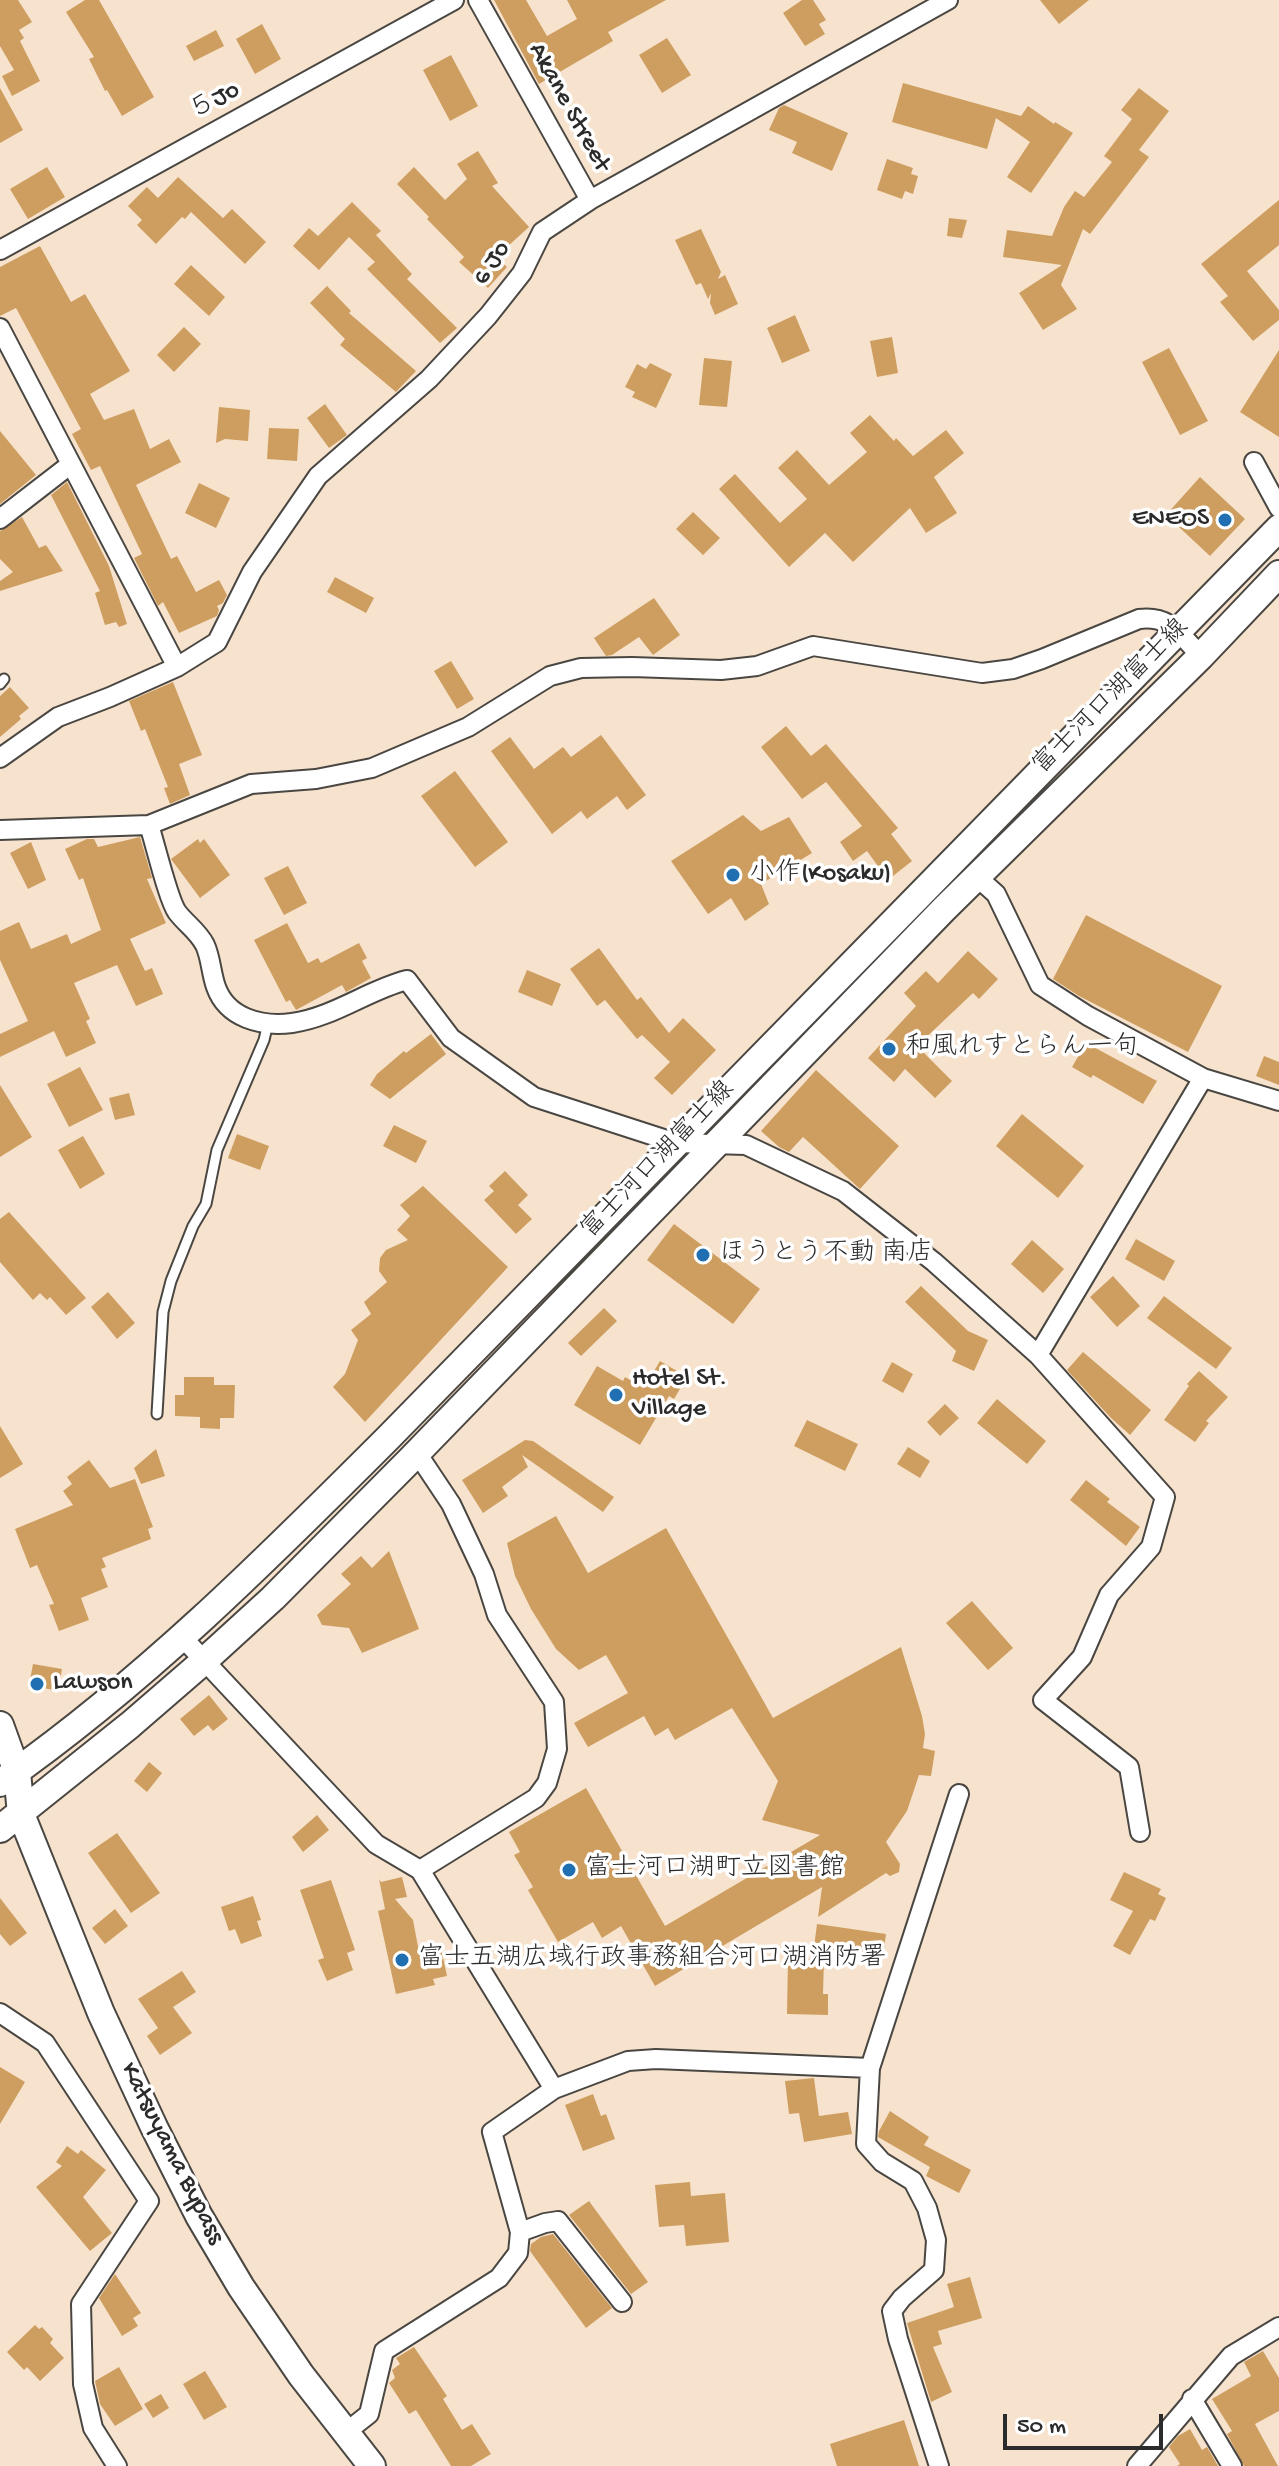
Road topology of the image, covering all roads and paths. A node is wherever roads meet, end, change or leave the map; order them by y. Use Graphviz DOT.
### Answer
graph roads {
  1 [pos="454,0"];
  2 [pos="478,0"];
  3 [pos="948,0"];
  4 [pos="590,200"];
  5 [pos="0,250"];
  6 [pos="0,328"];
  7 [pos="1254,462"];
  8 [pos="71,464"];
  9 [pos="1279,508"];
  10 [pos="0,519"];
  11 [pos="1279,528"];
  12 [pos="1279,574"];
  13 [pos="1178,632"];
  14 [pos="1201,656"];
  15 [pos="177,667"];
  16 [pos="0,758"];
  17 [pos="149,825"];
  18 [pos="0,830"];
  19 [pos="977,877"];
  20 [pos="268,1023"];
  21 [pos="1203,1078"];
  22 [pos="1279,1101"];
  23 [pos="676,1143"];
  24 [pos="714,1146"];
  25 [pos="1038,1355"];
  26 [pos="157,1414"];
  27 [pos="417,1453"];
  28 [pos="183,1638"];
  29 [pos="204,1661"];
  30 [pos="0,1725"];
  31 [pos="6,1781"];
  32 [pos="959,1794"];
  33 [pos="11,1821"];
  34 [pos="1140,1832"];
  35 [pos="420,1870"];
  36 [pos="0,2013"];
  37 [pos="870,2068"];
  38 [pos="554,2089"];
  39 [pos="520,2232"];
  40 [pos="622,2302"];
  41 [pos="1278,2330"];
  42 [pos="1192,2399"];
  43 [pos="345,2433"];
  44 [pos="361,2462"];
  45 [pos="117,2466"];
  46 [pos="939,2466"];
  47 [pos="1137,2466"];
  48 [pos="1232,2466"];
  1 -- 5 [label="street, ５Jo"];
  2 -- 4 [label="street, Akane Street"];
  3 -- 4 [label="street, 6 Jo"];
  4 -- 15 [label="street, 6 Jo"];
  6 -- 8 [label="street"];
  7 -- 9 [label="street"];
  8 -- 10 [label="street"];
  8 -- 15 [label="street"];
  11 -- 13 [label="main road, 富士河口湖富士線"];
  12 -- 14 [label="main road, 富士河口湖富士線"];
  13 -- 14 [label="street"];
  13 -- 17 [label="street"];
  13 -- 23 [label="main road, 富士河口湖富士線"];
  14 -- 19 [label="main road, 富士河口湖富士線"];
  15 -- 16 [label="street, 6 Jo"];
  17 -- 18 [label="street"];
  17 -- 20 [label="street"];
  19 -- 21 [label="street"];
  19 -- 24 [label="main road, 富士河口湖富士線"];
  20 -- 23 [label="street"];
  20 -- 26 [label="lane"];
  21 -- 22 [label="street"];
  21 -- 25 [label="street"];
  23 -- 24 [label="street"];
  23 -- 28 [label="main road, 富士河口湖富士線"];
  24 -- 25 [label="street"];
  24 -- 27 [label="main road, 富士河口湖富士線"];
  25 -- 34 [label="street"];
  27 -- 29 [label="main road, 富士河口湖富士線"];
  27 -- 35 [label="street"];
  28 -- 29 [label="street"];
  28 -- 31 [label="main road, 富士河口湖富士線"];
  29 -- 33 [label="main road, 富士河口湖富士線"];
  29 -- 35 [label="street"];
  30 -- 31 [label="main road"];
  31 -- 33 [label="main road"];
  32 -- 37 [label="street"];
  33 -- 43 [label="main road, Katsuyama Bypass"];
  35 -- 38 [label="street"];
  36 -- 45 [label="street"];
  37 -- 38 [label="street"];
  37 -- 46 [label="street"];
  38 -- 39 [label="street"];
  39 -- 40 [label="street"];
  39 -- 43 [label="street"];
  41 -- 42 [label="street"];
  42 -- 47 [label="street"];
  42 -- 48 [label="street"];
  43 -- 44 [label="main road, Katsuyama Bypass"];
}
